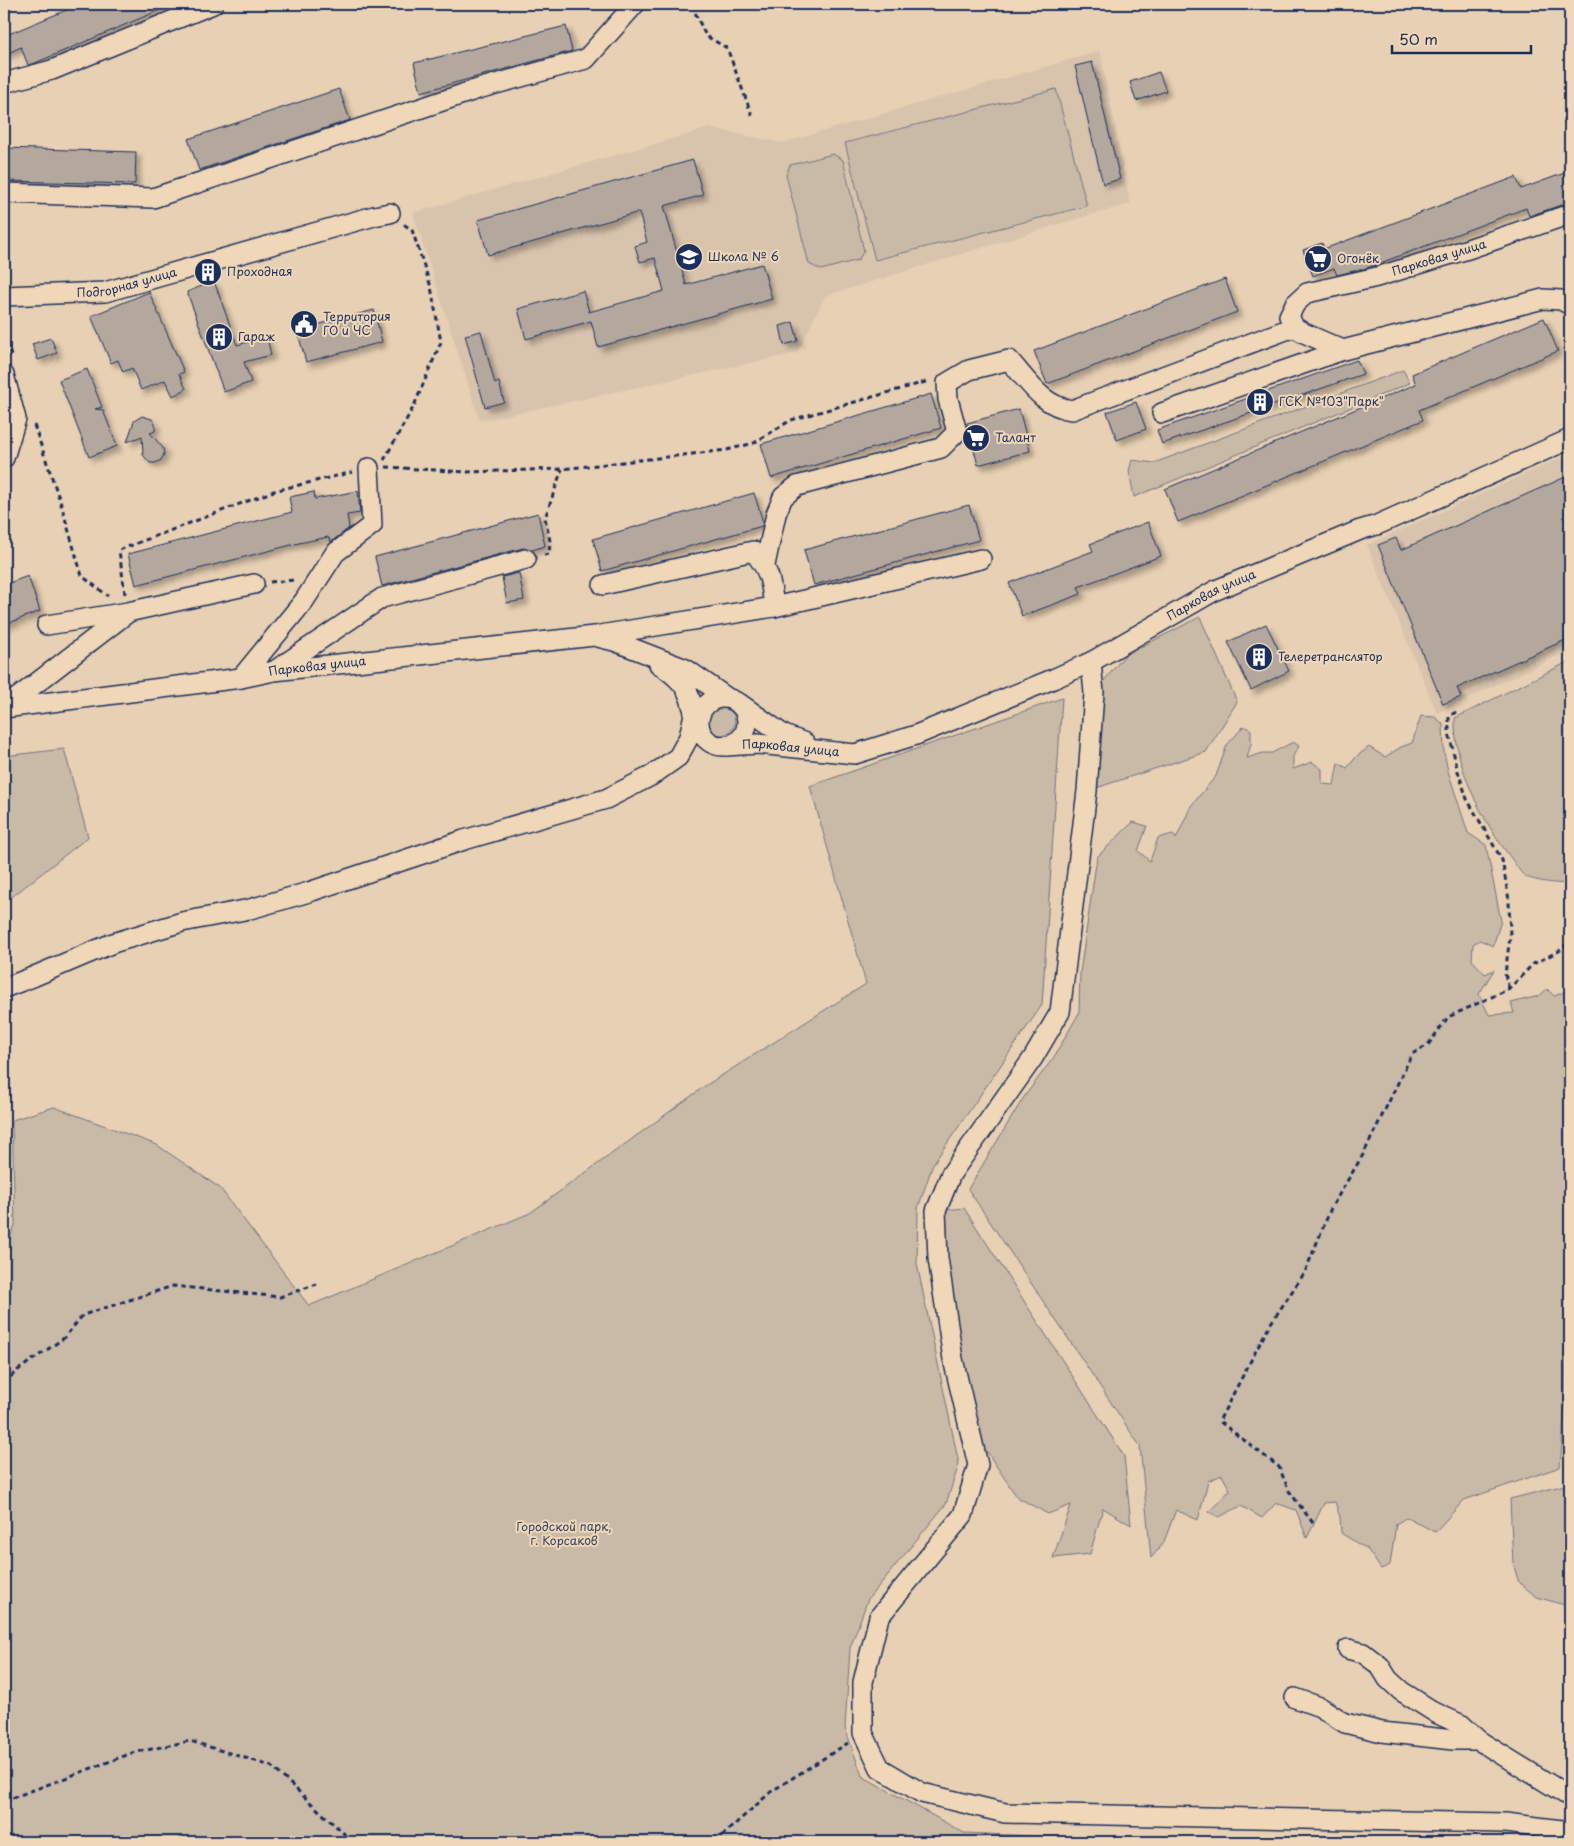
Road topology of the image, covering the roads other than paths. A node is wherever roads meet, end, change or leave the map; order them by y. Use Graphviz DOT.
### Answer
graph roads {
  1 [pos="213,4"];
  2 [pos="635,4"];
  3 [pos="4,83"];
  4 [pos="4,193"];
  5 [pos="390,213"];
  6 [pos="1570,214"];
  7 [pos="4,296"];
  8 [pos="1570,305"];
  9 [pos="1294,327"];
  10 [pos="1343,350"];
  11 [pos="4,375"];
  12 [pos="1162,413"];
  13 [pos="1570,439"];
  14 [pos="4,458"];
  15 [pos="369,468"];
  16 [pos="526,559"];
  17 [pos="981,559"];
  18 [pos="765,565"];
  19 [pos="254,584"];
  20 [pos="603,585"];
  21 [pos="774,607"];
  22 [pos="128,612"];
  23 [pos="47,624"];
  24 [pos="594,636"];
  25 [pos="630,648"];
  26 [pos="1091,662"];
  27 [pos="274,671"];
  28 [pos="241,678"];
  29 [pos="732,700"];
  30 [pos="4,708"];
  31 [pos="696,717"];
  32 [pos="726,746"];
  33 [pos="855,754"];
  34 [pos="4,988"];
  35 [pos="1348,1649"];
  36 [pos="1295,1698"];
  37 [pos="1478,1740"];
  38 [pos="1570,1797"];
  39 [pos="1570,1831"];
  1 -- 3 [label="street"];
  2 -- 4 [label="street"];
  5 -- 7 [label="street, Подгорная улица"];
  6 -- 9 [label="street, Парковая улица"];
  8 -- 10 [label="street"];
  9 -- 10 [label="street"];
  9 -- 18 [label="street"];
  10 -- 12 [label="street"];
  11 -- 14 [label="street"];
  13 -- 26 [label="street, Парковая улица"];
  15 -- 28 [label="street"];
  16 -- 27 [label="street"];
  17 -- 21 [label="street"];
  18 -- 20 [label="street"];
  18 -- 21 [label="street"];
  19 -- 22 [label="street"];
  21 -- 24 [label="street"];
  22 -- 23 [label="street"];
  22 -- 30 [label="street"];
  24 -- 25 [label="street, Парковая улица"];
  24 -- 27 [label="street, Парковая улица"];
  25 -- 29 [label="street, Парковая улица"];
  25 -- 31 [label="street, Парковая улица"];
  26 -- 33 [label="street, Парковая улица"];
  26 -- 39 [label="street"];
  27 -- 28 [label="street, Парковая улица"];
  28 -- 30 [label="street, Парковая улица"];
  29 -- 31 [label="street"];
  29 -- 32 [label="street"];
  29 -- 33 [label="street, Парковая улица"];
  31 -- 32 [label="street"];
  31 -- 34 [label="street"];
  32 -- 33 [label="street, Парковая улица"];
  35 -- 37 [label="street"];
  36 -- 37 [label="street"];
  37 -- 38 [label="street"];
}
